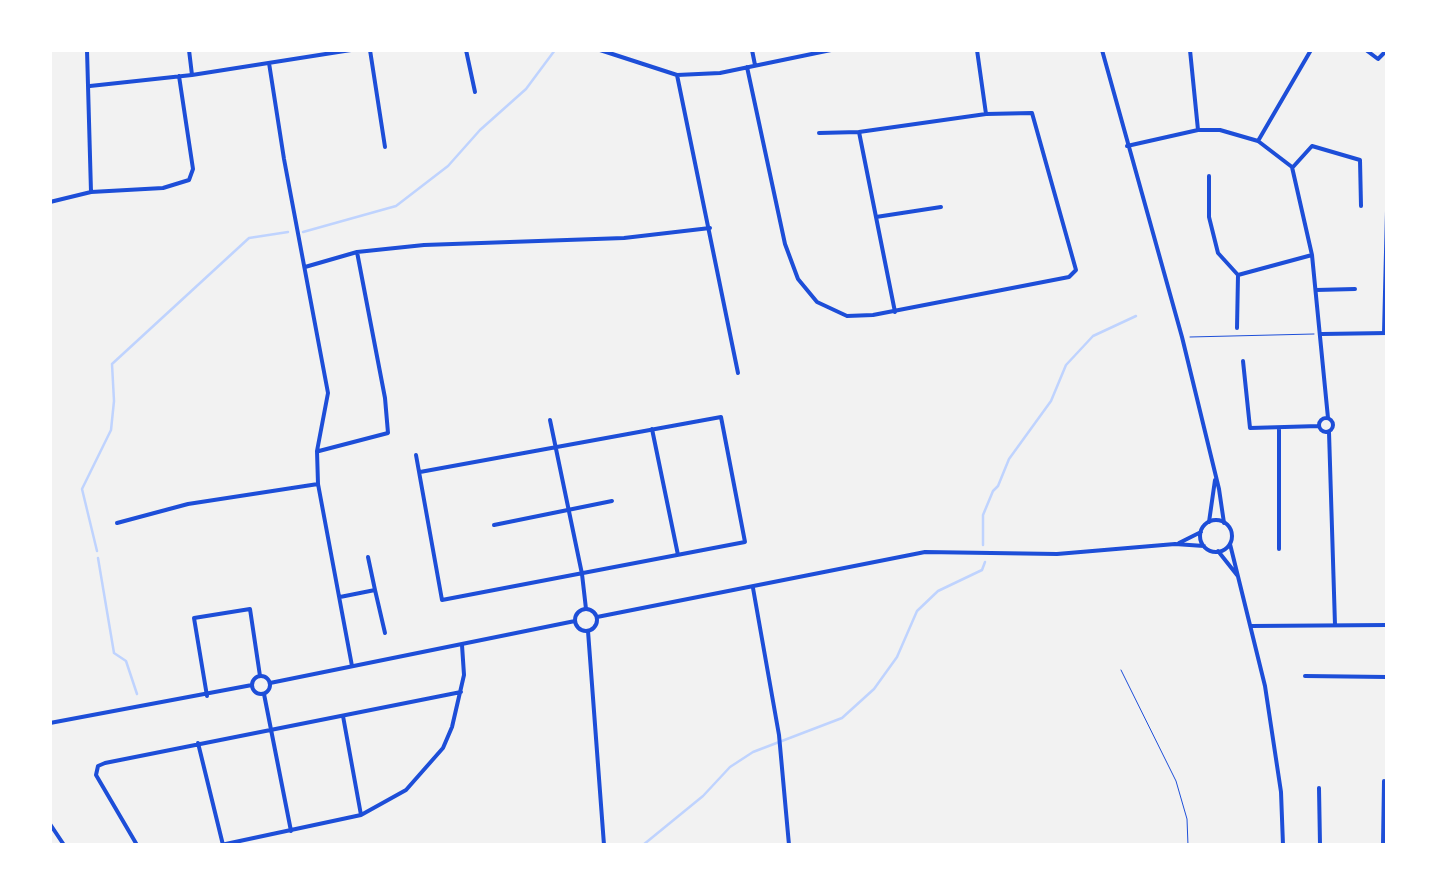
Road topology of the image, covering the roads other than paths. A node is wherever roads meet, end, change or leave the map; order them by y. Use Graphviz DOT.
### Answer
graph roads {
  1 [pos="87,50"];
  2 [pos="189,50"];
  3 [pos="281,50"];
  4 [pos="351,50"];
  5 [pos="370,50"];
  6 [pos="466,50"];
  7 [pos="600,50"];
  8 [pos="752,50"];
  9 [pos="831,50"];
  10 [pos="978,50"];
  11 [pos="1102,50"];
  12 [pos="1190,50"];
  13 [pos="1311,50"];
  14 [pos="1366,50"];
  15 [pos="1387,50"];
  16 [pos="283,61"];
  17 [pos="269,63"];
  18 [pos="755,64"];
  19 [pos="747,67"];
  20 [pos="192,75"];
  21 [pos="677,75"];
  22 [pos="179,76"];
  23 [pos="90,86"];
  24 [pos="475,92"];
  25 [pos="986,114"];
  26 [pos="1198,130"];
  27 [pos="818,132"];
  28 [pos="859,132"];
  29 [pos="1258,141"];
  30 [pos="384,146"];
  31 [pos="1128,146"];
  32 [pos="1292,168"];
  33 [pos="1209,176"];
  34 [pos="90,192"];
  35 [pos="50,202"];
  36 [pos="1360,206"];
  37 [pos="941,207"];
  38 [pos="1387,211"];
  39 [pos="876,217"];
  40 [pos="710,228"];
  41 [pos="357,252"];
  42 [pos="1312,255"];
  43 [pos="305,267"];
  44 [pos="1238,275"];
  45 [pos="1355,288"];
  46 [pos="1316,290"];
  47 [pos="895,312"];
  48 [pos="1237,328"];
  49 [pos="1386,333"];
  50 [pos="1322,334"];
  51 [pos="1243,361"];
  52 [pos="738,373"];
  53 [pos="1328,418"];
  54 [pos="550,420"];
  55 [pos="1319,426"];
  56 [pos="1278,428"];
  57 [pos="652,429"];
  58 [pos="1328,432"];
  59 [pos="556,447"];
  60 [pos="317,451"];
  61 [pos="416,455"];
  62 [pos="420,472"];
  63 [pos="1215,475"];
  64 [pos="318,484"];
  65 [pos="612,502"];
  66 [pos="568,509"];
  67 [pos="1209,522"];
  68 [pos="117,523"];
  69 [pos="1224,523"];
  70 [pos="494,524"];
  71 [pos="1201,532"];
  72 [pos="1175,544"];
  73 [pos="1230,544"];
  74 [pos="1204,546"];
  75 [pos="1279,550"];
  76 [pos="1218,551"];
  77 [pos="678,555"];
  78 [pos="368,558"];
  79 [pos="582,574"];
  80 [pos="1240,580"];
  81 [pos="753,588"];
  82 [pos="375,590"];
  83 [pos="340,597"];
  84 [pos="586,609"];
  85 [pos="597,617"];
  86 [pos="575,621"];
  87 [pos="1335,624"];
  88 [pos="1387,625"];
  89 [pos="1251,626"];
  90 [pos="588,631"];
  91 [pos="384,633"];
  92 [pos="462,645"];
  93 [pos="352,666"];
  94 [pos="1121,670"];
  95 [pos="260,676"];
  96 [pos="1305,676"];
  97 [pos="1387,678"];
  98 [pos="270,682"];
  99 [pos="252,685"];
  100 [pos="461,692"];
  101 [pos="264,694"];
  102 [pos="206,696"];
  103 [pos="342,714"];
  104 [pos="50,723"];
  105 [pos="272,728"];
  106 [pos="198,743"];
  107 [pos="1384,781"];
  108 [pos="1320,788"];
  109 [pos="361,814"];
  110 [pos="50,824"];
  111 [pos="291,831"];
  112 [pos="64,845"];
  113 [pos="137,845"];
  114 [pos="222,845"];
  115 [pos="604,845"];
  116 [pos="789,845"];
  117 [pos="1188,845"];
  118 [pos="1283,845"];
  119 [pos="1320,845"];
  120 [pos="1383,845"];
  1 -- 23 [label="street"];
  2 -- 20 [label="street"];
  3 -- 16 [label="street"];
  4 -- 16 [label="street"];
  5 -- 30 [label="street"];
  6 -- 24 [label="street"];
  7 -- 21 [label="street"];
  8 -- 18 [label="street"];
  9 -- 18 [label="street"];
  10 -- 25 [label="street"];
  11 -- 31 [label="street"];
  12 -- 26 [label="street"];
  13 -- 29 [label="street"];
  14 -- 15 [label="street"];
  16 -- 17 [label="street"];
  17 -- 20 [label="street"];
  17 -- 43 [label="street"];
  18 -- 19 [label="street"];
  19 -- 21 [label="street"];
  19 -- 47 [label="street"];
  20 -- 22 [label="street"];
  21 -- 40 [label="street"];
  22 -- 23 [label="street"];
  22 -- 34 [label="street"];
  23 -- 34 [label="street"];
  25 -- 28 [label="street"];
  25 -- 47 [label="street"];
  26 -- 29 [label="street"];
  26 -- 31 [label="street"];
  27 -- 28 [label="street"];
  28 -- 39 [label="street"];
  29 -- 32 [label="street"];
  31 -- 63 [label="street"];
  32 -- 36 [label="street"];
  32 -- 42 [label="street"];
  33 -- 44 [label="street"];
  34 -- 35 [label="street"];
  37 -- 39 [label="street"];
  38 -- 49 [label="street"];
  39 -- 47 [label="street"];
  40 -- 41 [label="street"];
  40 -- 52 [label="street"];
  41 -- 43 [label="street"];
  41 -- 60 [label="street"];
  42 -- 44 [label="street"];
  42 -- 46 [label="street"];
  43 -- 60 [label="street"];
  44 -- 48 [label="street"];
  45 -- 46 [label="street"];
  46 -- 50 [label="street"];
  49 -- 50 [label="street"];
  50 -- 53 [label="street"];
  51 -- 56 [label="street"];
  53 -- 55 [label="street"];
  53 -- 58 [label="street"];
  54 -- 59 [label="street"];
  55 -- 56 [label="street"];
  55 -- 58 [label="street"];
  56 -- 75 [label="street"];
  57 -- 59 [label="street"];
  57 -- 77 [label="street"];
  57 -- 77 [label="street"];
  58 -- 87 [label="street"];
  59 -- 62 [label="street"];
  59 -- 66 [label="street"];
  60 -- 64 [label="street"];
  61 -- 62 [label="street"];
  62 -- 79 [label="street"];
  63 -- 67 [label="street"];
  63 -- 69 [label="street"];
  64 -- 68 [label="street"];
  64 -- 83 [label="street"];
  65 -- 66 [label="street"];
  66 -- 70 [label="street"];
  66 -- 79 [label="street"];
  67 -- 69 [label="street"];
  67 -- 71 [label="street"];
  69 -- 73 [label="street"];
  71 -- 72 [label="street"];
  71 -- 74 [label="street"];
  72 -- 74 [label="street"];
  72 -- 81 [label="street"];
  73 -- 76 [label="street"];
  73 -- 80 [label="street"];
  74 -- 76 [label="street"];
  76 -- 80 [label="street"];
  77 -- 79 [label="street"];
  78 -- 82 [label="street"];
  79 -- 84 [label="street"];
  80 -- 89 [label="street"];
  81 -- 85 [label="street"];
  81 -- 116 [label="street"];
  82 -- 83 [label="street"];
  82 -- 91 [label="street"];
  83 -- 93 [label="street"];
  84 -- 85 [label="street"];
  84 -- 86 [label="street"];
  85 -- 90 [label="street"];
  86 -- 90 [label="street"];
  86 -- 92 [label="street"];
  87 -- 88 [label="street"];
  87 -- 89 [label="street"];
  89 -- 118 [label="street"];
  90 -- 115 [label="street"];
  92 -- 93 [label="street"];
  92 -- 100 [label="street"];
  93 -- 98 [label="street"];
  94 -- 117 [label="lane"];
  95 -- 98 [label="street"];
  95 -- 99 [label="street"];
  95 -- 102 [label="street"];
  96 -- 97 [label="street"];
  98 -- 101 [label="street"];
  99 -- 101 [label="street"];
  99 -- 102 [label="street"];
  100 -- 103 [label="street"];
  100 -- 109 [label="street"];
  101 -- 105 [label="street"];
  102 -- 104 [label="street"];
  103 -- 105 [label="street"];
  103 -- 109 [label="street"];
  105 -- 106 [label="street"];
  105 -- 111 [label="street"];
  106 -- 113 [label="street"];
  106 -- 114 [label="street"];
  107 -- 120 [label="street"];
  108 -- 119 [label="street"];
  109 -- 111 [label="street"];
  110 -- 112 [label="street"];
  111 -- 114 [label="street"];
}
